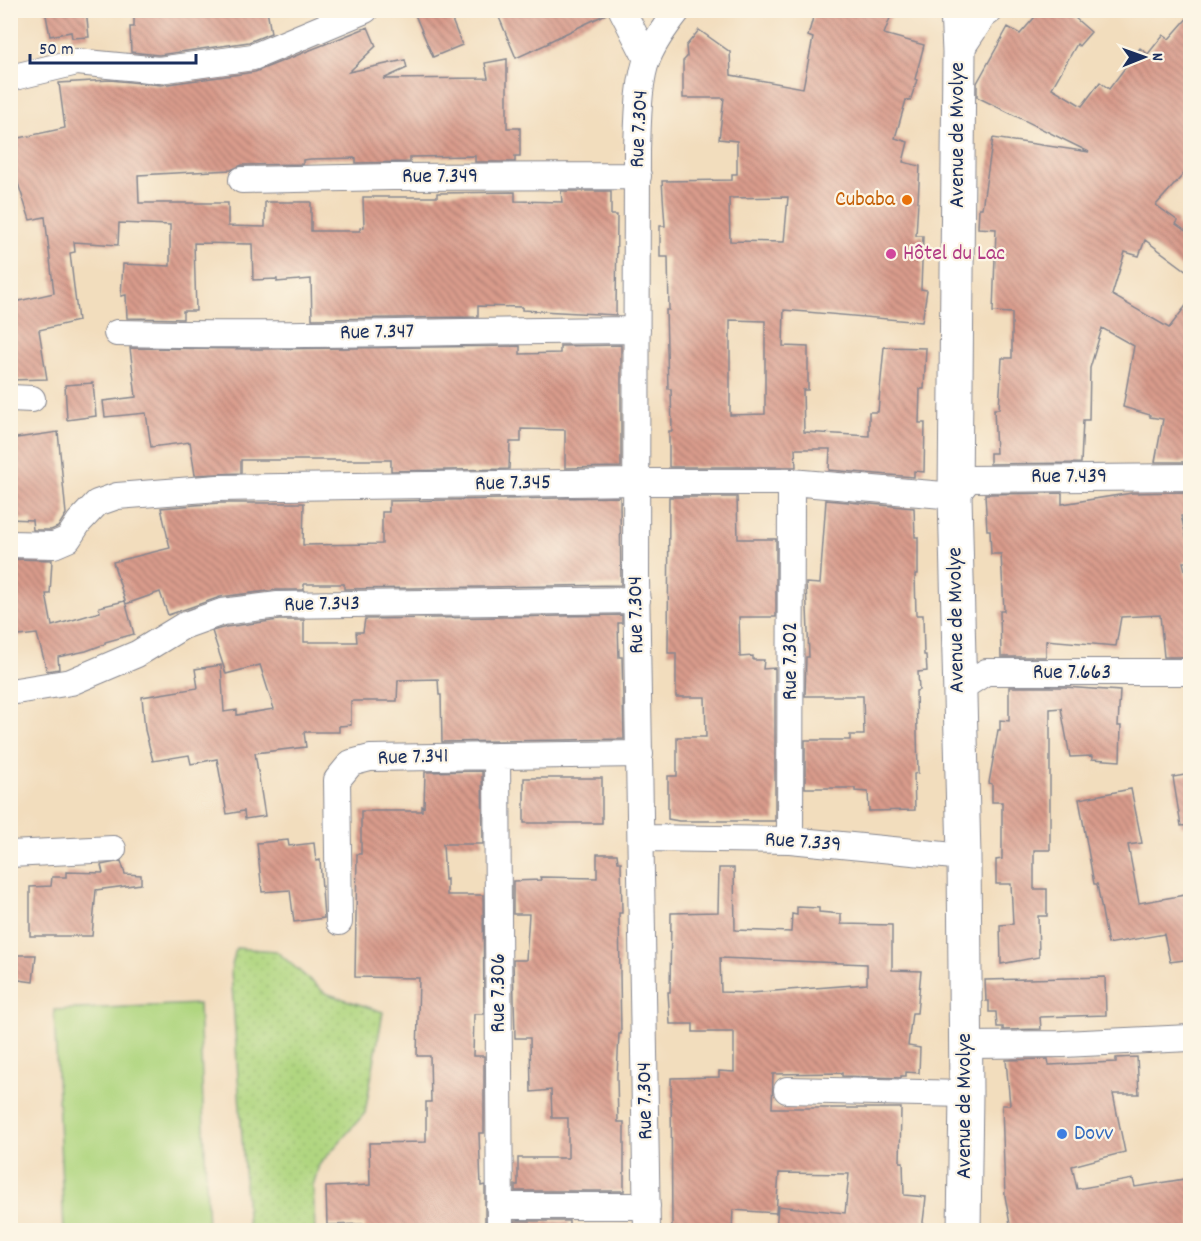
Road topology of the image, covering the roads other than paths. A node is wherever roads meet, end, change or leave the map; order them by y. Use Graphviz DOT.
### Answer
graph roads {
  1 [pos="365,10"];
  2 [pos="622,10"];
  3 [pos="678,10"];
  4 [pos="957,10"];
  5 [pos="991,10"];
  6 [pos="959,52"];
  7 [pos="647,59"];
  8 [pos="10,78"];
  9 [pos="638,176"];
  10 [pos="242,180"];
  11 [pos="637,330"];
  12 [pos="117,333"];
  13 [pos="1191,477"];
  14 [pos="636,482"];
  15 [pos="791,482"];
  16 [pos="955,496"];
  17 [pos="10,544"];
  18 [pos="637,600"];
  19 [pos="1191,672"];
  20 [pos="959,689"];
  21 [pos="17,691"];
  22 [pos="640,754"];
  23 [pos="497,756"];
  24 [pos="642,838"];
  25 [pos="790,840"];
  26 [pos="113,849"];
  27 [pos="10,854"];
  28 [pos="964,857"];
  29 [pos="339,922"];
  30 [pos="1191,1038"];
  31 [pos="966,1045"];
  32 [pos="787,1090"];
  33 [pos="966,1094"];
  34 [pos="500,1218"];
  35 [pos="647,1218"];
  36 [pos="964,1230"];
  1 -- 8 [label="street"];
  2 -- 7 [label="street"];
  3 -- 7 [label="street, Rue 7.304"];
  4 -- 6 [label="main road, Avenue de Mvolye"];
  5 -- 6 [label="street"];
  6 -- 16 [label="main road, Avenue de Mvolye"];
  7 -- 9 [label="street, Rue 7.304"];
  9 -- 10 [label="street, Rue 7.349"];
  9 -- 11 [label="street, Rue 7.304"];
  11 -- 12 [label="street, Rue 7.347"];
  11 -- 14 [label="street, Rue 7.304"];
  13 -- 16 [label="street, Rue 7.439"];
  14 -- 15 [label="street, Rue 7.345"];
  14 -- 17 [label="street, Rue 7.345"];
  14 -- 18 [label="street, Rue 7.304"];
  15 -- 16 [label="street, Rue 7.345"];
  15 -- 25 [label="street, Rue 7.302"];
  16 -- 20 [label="main road, Avenue de Mvolye"];
  18 -- 21 [label="street, Rue 7.343"];
  18 -- 22 [label="street, Rue 7.304"];
  19 -- 20 [label="street, Rue 7.663"];
  20 -- 28 [label="main road, Avenue de Mvolye"];
  22 -- 23 [label="street, Rue 7.341"];
  22 -- 24 [label="street, Rue 7.304"];
  23 -- 29 [label="street, Rue 7.341"];
  23 -- 34 [label="street, Rue 7.306"];
  24 -- 25 [label="street, Rue 7.339"];
  24 -- 35 [label="street, Rue 7.304"];
  25 -- 28 [label="street, Rue 7.339"];
  26 -- 27 [label="street"];
  28 -- 31 [label="main road, Avenue de Mvolye"];
  30 -- 31 [label="street"];
  31 -- 33 [label="main road, Avenue de Mvolye"];
  32 -- 33 [label="street"];
  33 -- 36 [label="main road, Avenue de Mvolye"];
  34 -- 35 [label="street"];
}
